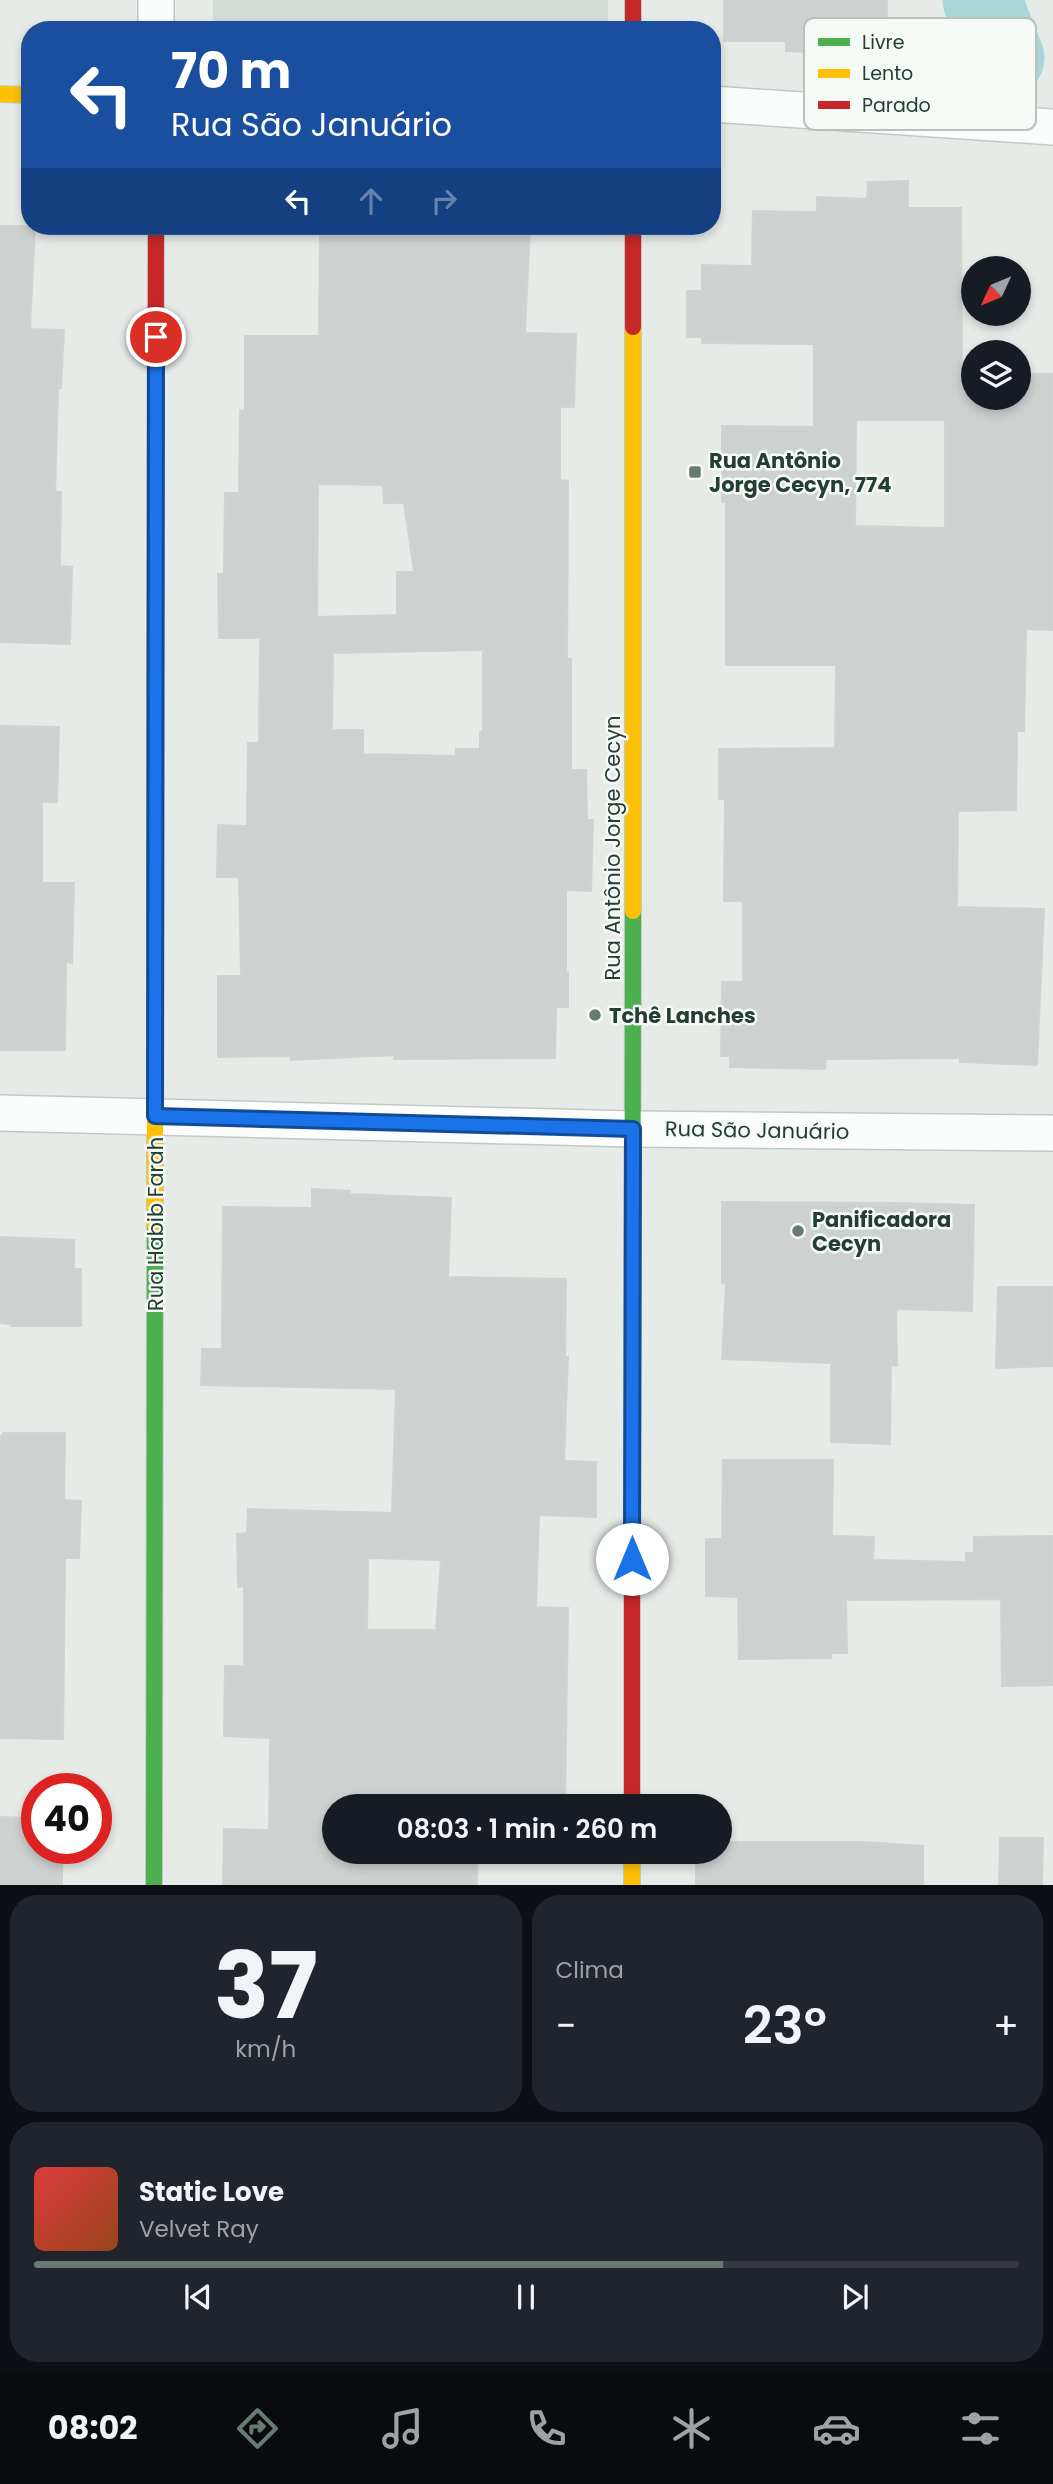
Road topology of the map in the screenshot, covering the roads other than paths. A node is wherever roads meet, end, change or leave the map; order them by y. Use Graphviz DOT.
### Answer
graph roads {
  1 [pos="156,0"];
  2 [pos="633,0"];
  3 [pos="156,21"];
  4 [pos="633,21"];
  5 [pos="0,94"];
  6 [pos="21,95"];
  7 [pos="721,105"];
  8 [pos="804,110"];
  9 [pos="156,235"];
  10 [pos="633,235"];
  11 [pos="0,1113"];
  12 [pos="155,1116"];
  13 [pos="633,1129"];
  14 [pos="1053,1133"];
  15 [pos="632,1794"];
  16 [pos="632,1864"];
  17 [pos="154,1885"];
  18 [pos="632,1885"];
  1 -- 3 [label="street"];
  2 -- 4 [label="street"];
  5 -- 6 [label="street"];
  7 -- 8 [label="street"];
  9 -- 12 [label="street, Rua Habib Farah"];
  10 -- 13 [label="street, Rua Antônio Jorge Cecyn"];
  11 -- 12 [label="street, Rua São Januário"];
  12 -- 13 [label="street, Rua São Januário"];
  12 -- 17 [label="street, Rua Habib Farah"];
  13 -- 14 [label="street, Rua São Januário"];
  13 -- 15 [label="street, Rua Antônio Jorge Cecyn"];
  16 -- 18 [label="street"];
}
